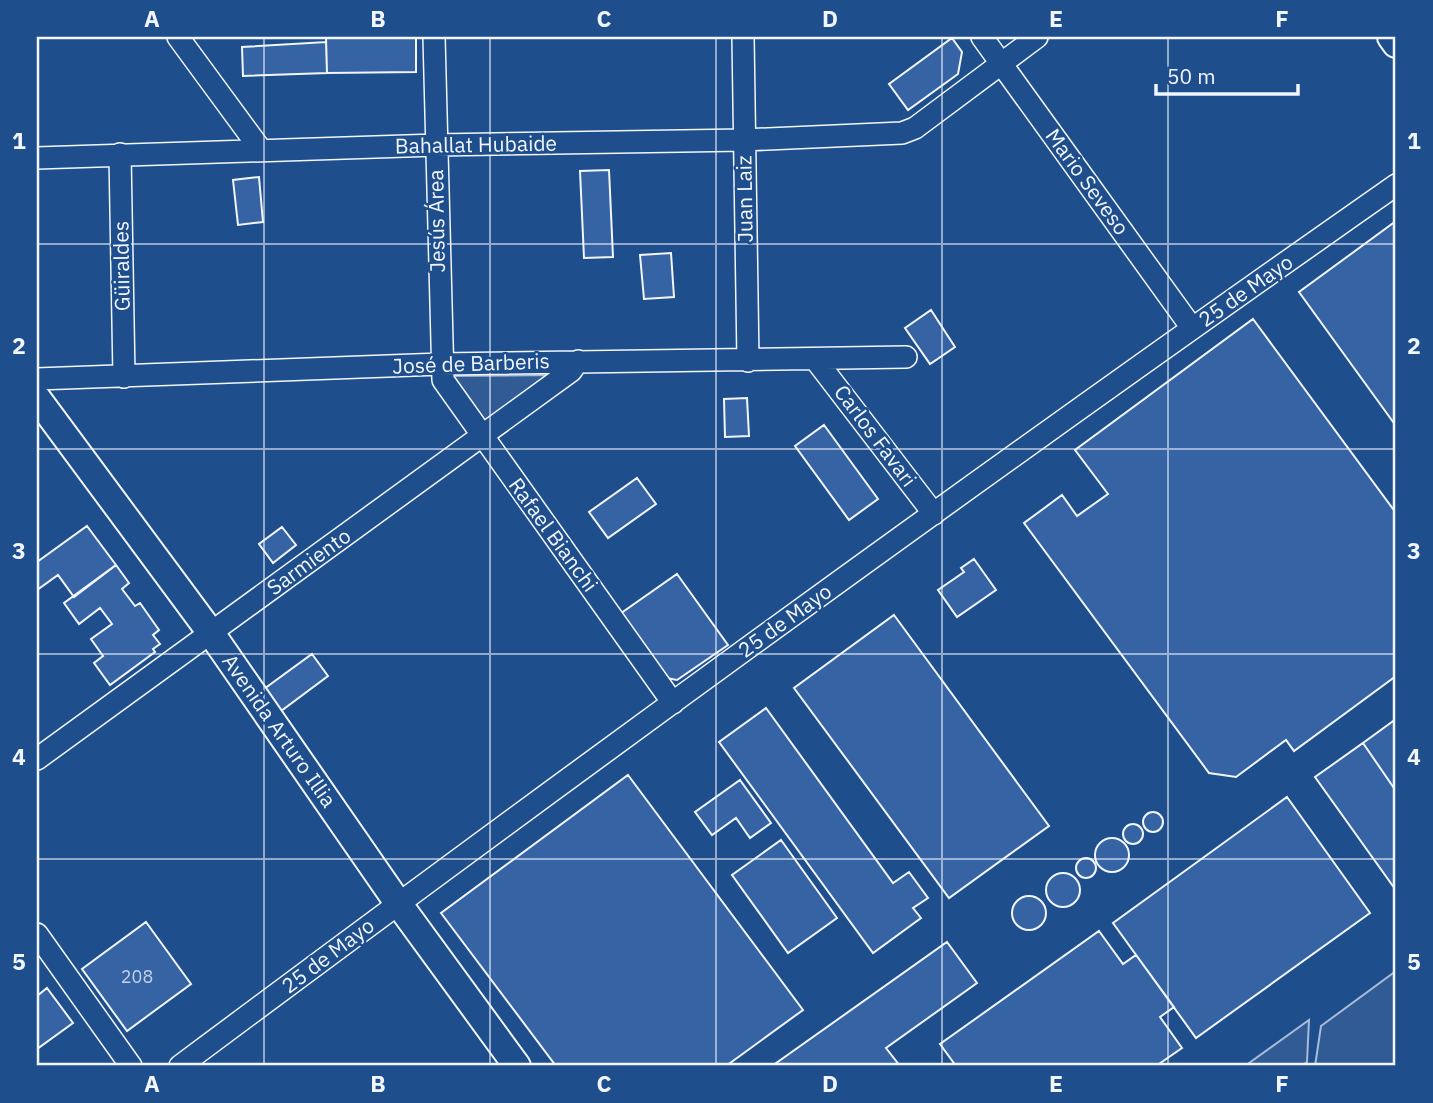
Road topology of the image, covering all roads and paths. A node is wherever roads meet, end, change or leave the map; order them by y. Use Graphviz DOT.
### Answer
graph roads {
  1 [pos="178,37"];
  2 [pos="434,37"];
  3 [pos="743,37"];
  4 [pos="982,37"];
  5 [pos="1037,37"];
  6 [pos="1391,37"];
  7 [pos="1396,44"];
  8 [pos="1001,64"];
  9 [pos="744,140"];
  10 [pos="436,145"];
  11 [pos="261,150"];
  12 [pos="120,154"];
  13 [pos="37,158"];
  14 [pos="1396,185"];
  15 [pos="1192,328"];
  16 [pos="906,357"];
  17 [pos="816,359"];
  18 [pos="579,361"];
  19 [pos="748,361"];
  20 [pos="441,364"];
  21 [pos="124,377"];
  22 [pos="37,379"];
  23 [pos="37,398"];
  24 [pos="482,436"];
  25 [pos="934,514"];
  26 [pos="211,633"];
  27 [pos="673,703"];
  28 [pos="37,759"];
  29 [pos="398,903"];
  30 [pos="37,934"];
  31 [pos="131,1066"];
  32 [pos="180,1066"];
  33 [pos="517,1066"];
  1 -- 11 [label="street"];
  2 -- 10 [label="street, Jesús Área"];
  3 -- 9 [label="street, Juan Laiz"];
  4 -- 8 [label="street, Mario Seveso"];
  5 -- 8 [label="street"];
  6 -- 7 [label="main road"];
  8 -- 9 [label="street, Bahallat Hubaide"];
  8 -- 15 [label="street, Mario Seveso"];
  9 -- 10 [label="street, Bahallat Hubaide"];
  9 -- 19 [label="street, Juan Laiz"];
  10 -- 11 [label="street, Bahallat Hubaide"];
  10 -- 20 [label="street, Jesús Área"];
  11 -- 12 [label="street, Bahallat Hubaide"];
  12 -- 13 [label="street, Bahallat Hubaide"];
  12 -- 21 [label="street, Güiraldes"];
  14 -- 15 [label="street, 25 de Mayo"];
  15 -- 25 [label="street, 25 de Mayo"];
  16 -- 17 [label="street, José de Barberis"];
  17 -- 19 [label="street, José de Barberis"];
  17 -- 25 [label="street, Carlos Favari"];
  18 -- 19 [label="street, José de Barberis"];
  18 -- 20 [label="street, José de Barberis"];
  18 -- 24 [label="street, Sarmiento"];
  20 -- 21 [label="street, José de Barberis"];
  20 -- 24 [label="street, Rafael Bianchi"];
  21 -- 22 [label="street, José de Barberis"];
  23 -- 26 [label="main road, Avenida Arturo Illia"];
  24 -- 26 [label="street, Sarmiento"];
  24 -- 27 [label="street, Rafael Bianchi"];
  25 -- 27 [label="street, 25 de Mayo"];
  26 -- 28 [label="street, Sarmiento"];
  26 -- 29 [label="main road, Avenida Arturo Illia"];
  27 -- 29 [label="street, 25 de Mayo"];
  29 -- 32 [label="street, 25 de Mayo"];
  29 -- 33 [label="main road, Avenida Arturo Illia"];
  30 -- 31 [label="street"];
}
